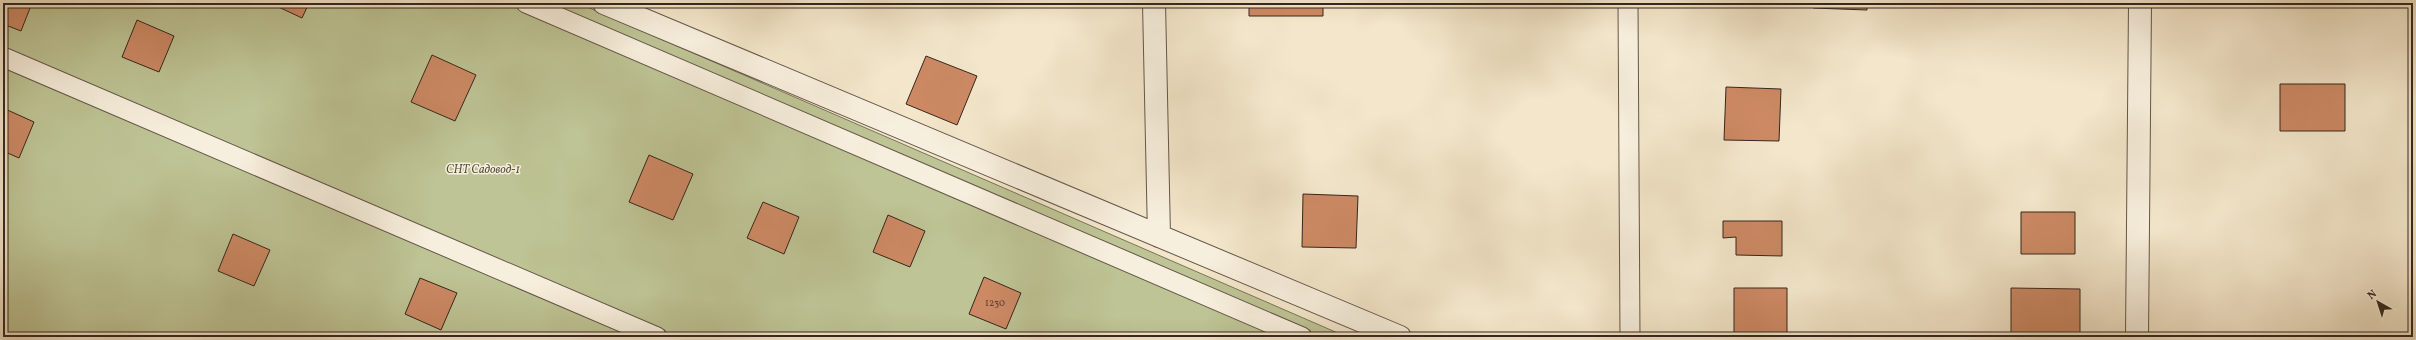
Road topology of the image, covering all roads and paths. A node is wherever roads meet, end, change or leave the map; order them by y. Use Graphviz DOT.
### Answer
graph roads {
  1 [pos="526,3"];
  2 [pos="604,3"];
  3 [pos="1154,3"];
  4 [pos="1628,3"];
  5 [pos="2140,3"];
  6 [pos="3,57"];
  7 [pos="1159,236"];
  8 [pos="657,337"];
  9 [pos="1302,337"];
  10 [pos="1400,337"];
  11 [pos="1630,337"];
  12 [pos="2137,337"];
  1 -- 9 [label="lane"];
  2 -- 7 [label="street"];
  3 -- 7 [label="street"];
  4 -- 11 [label="lane"];
  5 -- 12 [label="street"];
  6 -- 8 [label="lane"];
  7 -- 10 [label="street"];
}
